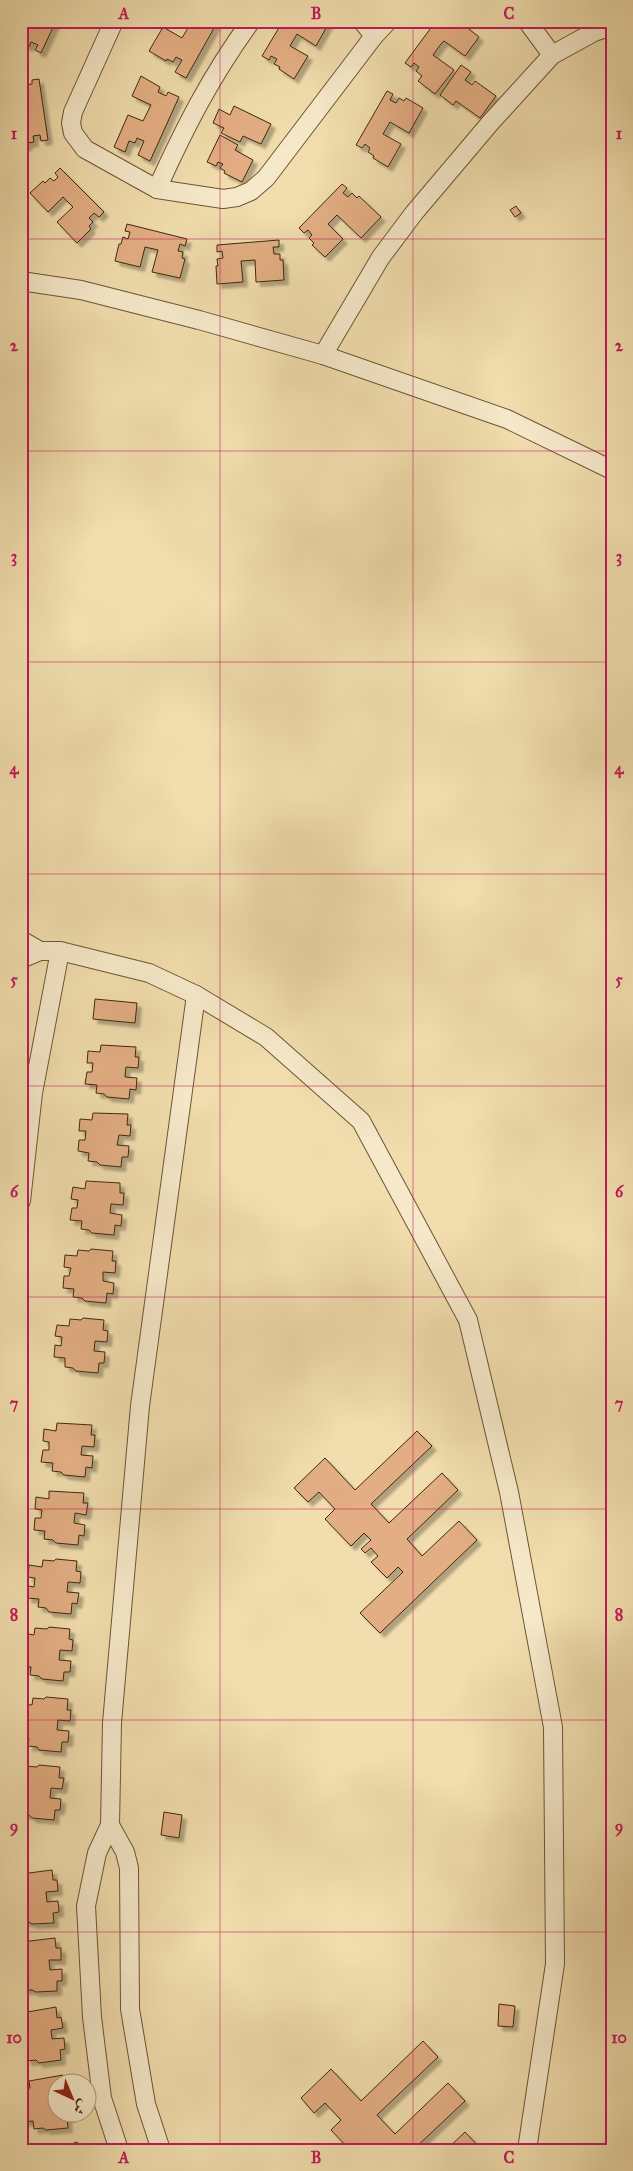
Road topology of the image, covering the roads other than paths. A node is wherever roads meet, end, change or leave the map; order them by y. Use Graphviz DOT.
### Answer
graph roads {
  1 [pos="114,21"];
  2 [pos="251,21"];
  3 [pos="362,21"];
  4 [pos="388,21"];
  5 [pos="527,21"];
  6 [pos="612,26"];
  7 [pos="374,36"];
  8 [pos="552,55"];
  9 [pos="157,189"];
  10 [pos="21,281"];
  11 [pos="322,355"];
  12 [pos="612,470"];
  13 [pos="21,940"];
  14 [pos="40,951"];
  15 [pos="60,952"];
  16 [pos="21,959"];
  17 [pos="196,996"];
  18 [pos="27,1092"];
  19 [pos="21,1200"];
  20 [pos="110,1824"];
  21 [pos="119,2150"];
  22 [pos="161,2150"];
  23 [pos="527,2150"];
  1 -- 9 [label="street"];
  2 -- 9 [label="street"];
  3 -- 7 [label="street"];
  4 -- 7 [label="street"];
  5 -- 8 [label="street"];
  6 -- 8 [label="street"];
  7 -- 9 [label="street"];
  8 -- 11 [label="street"];
  10 -- 11 [label="street"];
  11 -- 12 [label="street"];
  13 -- 14 [label="street"];
  14 -- 15 [label="street"];
  14 -- 16 [label="street"];
  15 -- 17 [label="street"];
  15 -- 18 [label="street"];
  17 -- 20 [label="street"];
  17 -- 23 [label="street"];
  18 -- 19 [label="street"];
  20 -- 21 [label="street"];
  20 -- 22 [label="street"];
}
